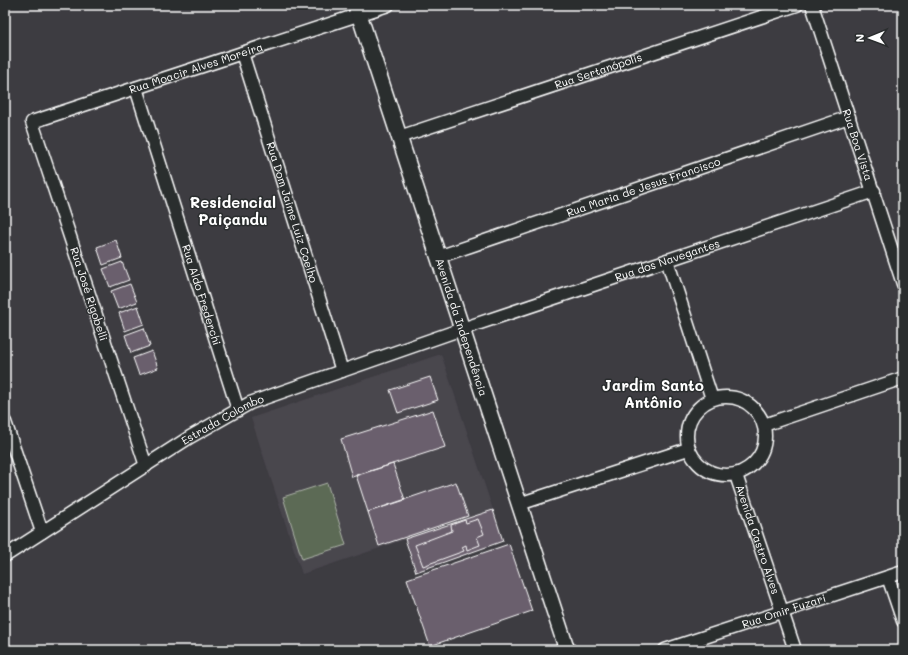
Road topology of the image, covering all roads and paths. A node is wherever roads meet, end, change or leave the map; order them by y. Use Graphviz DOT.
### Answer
graph roads {
  1 [pos="388,5"];
  2 [pos="797,5"];
  3 [pos="812,5"];
  4 [pos="358,10"];
  5 [pos="242,53"];
  6 [pos="136,88"];
  7 [pos="849,117"];
  8 [pos="32,122"];
  9 [pos="399,137"];
  10 [pos="874,191"];
  11 [pos="438,257"];
  12 [pos="667,260"];
  13 [pos="903,284"];
  14 [pos="462,329"];
  15 [pos="342,371"];
  16 [pos="903,378"];
  17 [pos="712,399"];
  18 [pos="238,410"];
  19 [pos="5,422"];
  20 [pos="764,425"];
  21 [pos="688,449"];
  22 [pos="146,466"];
  23 [pos="736,475"];
  24 [pos="519,504"];
  25 [pos="42,532"];
  26 [pos="5,556"];
  27 [pos="903,572"];
  28 [pos="888,576"];
  29 [pos="782,611"];
  30 [pos="903,621"];
  31 [pos="682,647"];
  32 [pos="567,650"];
  33 [pos="665,650"];
  34 [pos="795,650"];
  1 -- 4 [label="street, Rua Moacir Alves Moreira"];
  2 -- 9 [label="street, Rua Sertanópolis"];
  3 -- 7 [label="street, Rua Boa Vista"];
  4 -- 5 [label="street, Rua Moacir Alves Moreira"];
  4 -- 9 [label="street, Avenida da Independência"];
  5 -- 6 [label="street, Rua Moacir Alves Moreira"];
  5 -- 15 [label="street, Rua Dom Jaime Luiz Coelho"];
  6 -- 8 [label="street, Rua Moacir Alves Moreira"];
  6 -- 18 [label="street, Rua Aldo Frederchi"];
  7 -- 10 [label="street, Rua Boa Vista"];
  7 -- 11 [label="street, Rua Maria de Jesus Francisco"];
  8 -- 22 [label="street, Rua José Rigobelli"];
  9 -- 11 [label="street, Avenida da Independência"];
  10 -- 12 [label="street, Rua dos Navegantes"];
  10 -- 13 [label="street, Rua Boa Vista"];
  11 -- 14 [label="street, Avenida da Independência"];
  12 -- 14 [label="street, Rua dos Navegantes"];
  12 -- 17 [label="street"];
  14 -- 15 [label="street, Estrada Colombo"];
  14 -- 24 [label="street, Avenida da Independência"];
  15 -- 18 [label="street, Estrada Colombo"];
  16 -- 20 [label="street"];
  17 -- 20 [label="street"];
  17 -- 21 [label="street"];
  18 -- 22 [label="street, Estrada Colombo"];
  19 -- 25 [label="street"];
  20 -- 23 [label="street"];
  21 -- 23 [label="street"];
  21 -- 24 [label="street"];
  22 -- 25 [label="street, Estrada Colombo"];
  23 -- 29 [label="street, Avenida Castro Alves"];
  24 -- 32 [label="street, Avenida da Independência"];
  25 -- 26 [label="street, Estrada Colombo"];
  27 -- 28 [label="street, Rua Omir Fuzari"];
  28 -- 29 [label="street, Rua Omir Fuzari"];
  28 -- 30 [label="street"];
  29 -- 31 [label="street, Rua Omir Fuzari"];
  29 -- 34 [label="street, Avenida Castro Alves"];
  31 -- 33 [label="street, Rua Omir Fuzari"];
}
